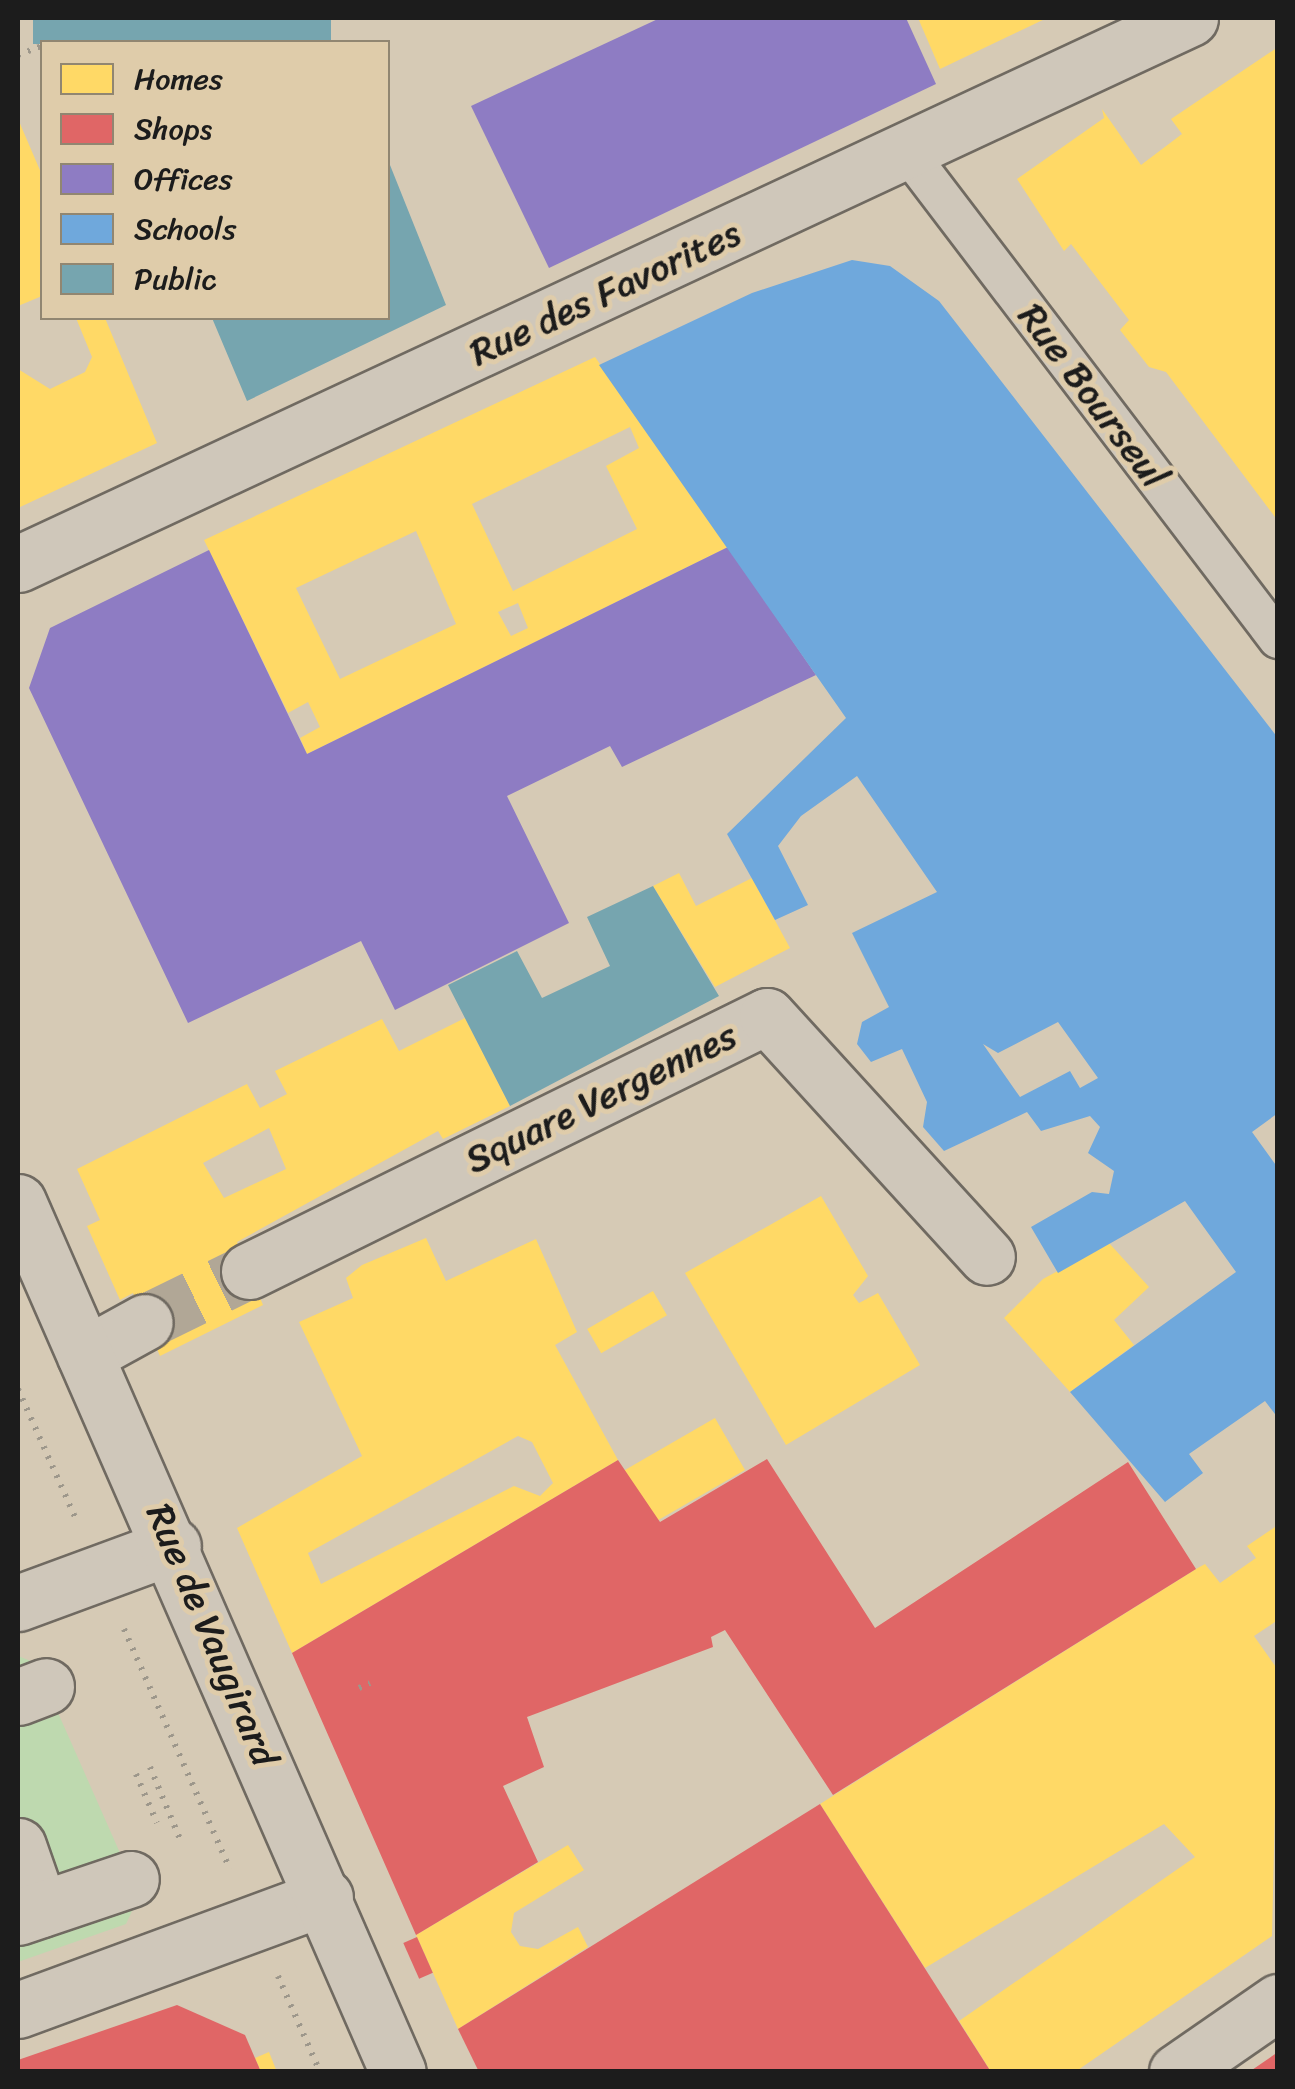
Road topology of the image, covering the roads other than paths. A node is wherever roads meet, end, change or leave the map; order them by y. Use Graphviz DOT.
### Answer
graph roads {
  1 [pos="1190,18"];
  2 [pos="908,153"];
  3 [pos="18,564"];
  4 [pos="1278,639"];
  5 [pos="18,1202"];
  6 [pos="987,1257"];
  7 [pos="249,1271"];
  8 [pos="145,1322"];
  9 [pos="85,1355"];
  10 [pos="173,1546"];
  11 [pos="18,1603"];
  12 [pos="18,1846"];
  13 [pos="132,1879"];
  14 [pos="324,1897"];
  15 [pos="29,1913"];
  16 [pos="1278,2002"];
  17 [pos="18,2010"];
  18 [pos="398,2072"];
  19 [pos="1177,2072"];
  1 -- 2 [label="street, Rue des Favorites"];
  2 -- 3 [label="street, Rue des Favorites"];
  2 -- 4 [label="lane, Rue Bourseul"];
  5 -- 9 [label="street, Rue de Vaugirard"];
  6 -- 7 [label="street, Square Vergennes"];
  8 -- 9 [label="street"];
  9 -- 10 [label="street, Rue de Vaugirard"];
  10 -- 11 [label="street"];
  10 -- 14 [label="street, Rue de Vaugirard"];
  12 -- 15 [label="street"];
  13 -- 15 [label="street"];
  14 -- 17 [label="street"];
  14 -- 18 [label="street, Rue de Vaugirard"];
  16 -- 19 [label="street"];
}
